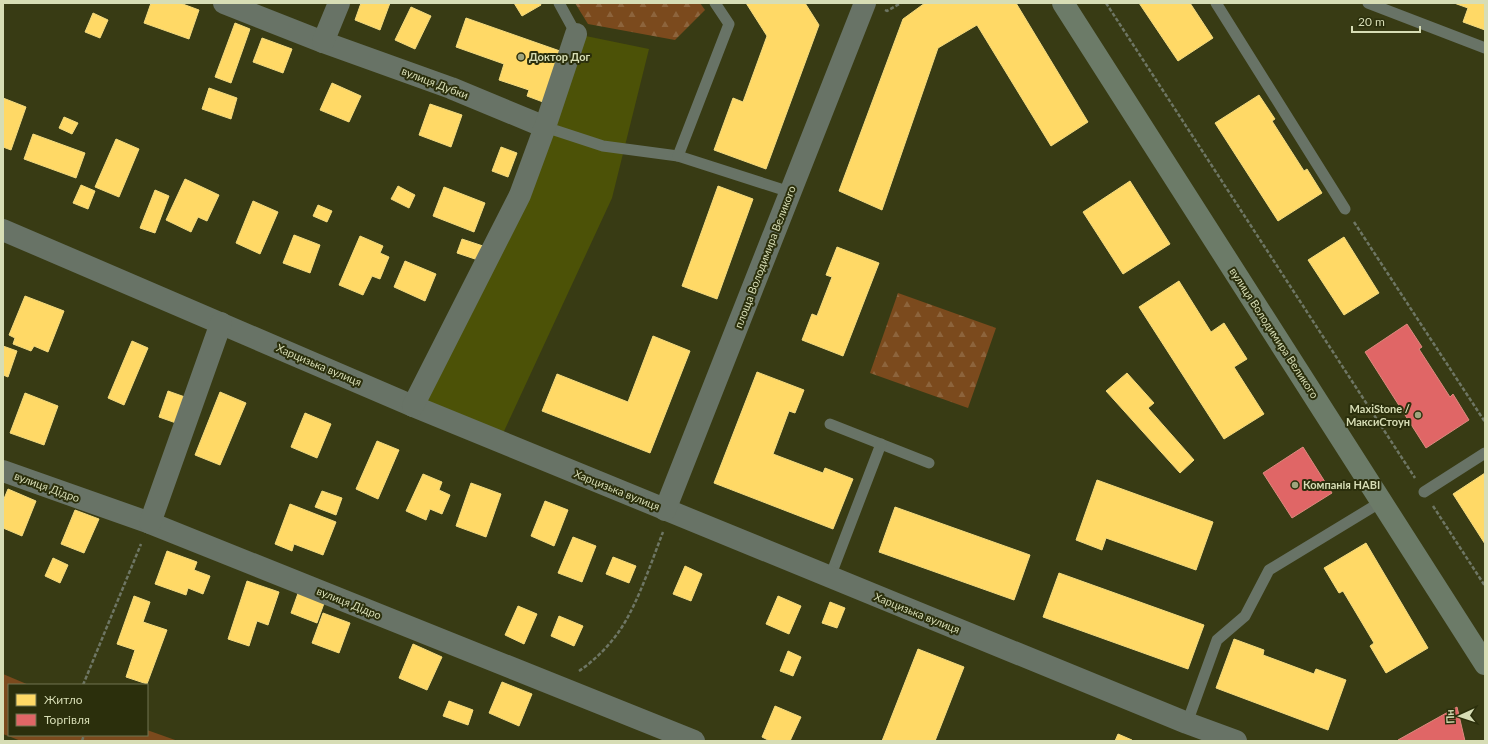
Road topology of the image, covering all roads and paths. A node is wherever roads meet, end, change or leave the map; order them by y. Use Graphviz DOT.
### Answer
graph roads {
  1 [pos="224,3"];
  2 [pos="339,3"];
  3 [pos="559,3"];
  4 [pos="715,3"];
  5 [pos="865,3"];
  6 [pos="1063,3"];
  7 [pos="1106,3"];
  8 [pos="1216,3"];
  9 [pos="1368,3"];
  10 [pos="576,34"];
  11 [pos="323,42"];
  12 [pos="1485,48"];
  13 [pos="545,127"];
  14 [pos="678,156"];
  15 [pos="790,192"];
  16 [pos="1345,209"];
  17 [pos="3,230"];
  18 [pos="221,323"];
  19 [pos="413,406"];
  20 [pos="1485,422"];
  21 [pos="830,424"];
  22 [pos="881,444"];
  23 [pos="1485,453"];
  24 [pos="929,463"];
  25 [pos="3,471"];
  26 [pos="1424,492"];
  27 [pos="1381,502"];
  28 [pos="665,510"];
  29 [pos="150,523"];
  30 [pos="830,577"];
  31 [pos="1485,586"];
  32 [pos="1485,664"];
  33 [pos="83,684"];
  34 [pos="558,687"];
  35 [pos="1187,723"];
  36 [pos="694,741"];
  37 [pos="1236,741"];
  1 -- 11 [label="street, вулиця Дубки"];
  2 -- 11 [label="street"];
  3 -- 10 [label="lane"];
  4 -- 14 [label="lane"];
  5 -- 15 [label="street, площа Володимира Великого"];
  6 -- 27 [label="main road, вулиця Володимира Великого"];
  7 -- 26 [label="path"];
  8 -- 16 [label="lane"];
  9 -- 12 [label="lane"];
  10 -- 13 [label="street"];
  11 -- 13 [label="street, вулиця Дубки"];
  13 -- 14 [label="lane"];
  13 -- 19 [label="street"];
  14 -- 15 [label="lane"];
  15 -- 28 [label="street, площа Володимира Великого"];
  16 -- 20 [label="path"];
  17 -- 18 [label="street, Харцизька вулиця"];
  18 -- 19 [label="street, Харцизька вулиця"];
  18 -- 29 [label="street"];
  19 -- 28 [label="street, Харцизька вулиця"];
  21 -- 22 [label="lane"];
  22 -- 24 [label="lane"];
  22 -- 30 [label="lane"];
  23 -- 26 [label="lane"];
  25 -- 29 [label="street, вулиця Дідро"];
  26 -- 31 [label="path"];
  27 -- 32 [label="main road, вулиця Володимира Великого"];
  27 -- 35 [label="lane"];
  28 -- 30 [label="street, Харцизька вулиця"];
  28 -- 34 [label="path"];
  29 -- 33 [label="path"];
  29 -- 34 [label="street, вулиця Дідро"];
  30 -- 35 [label="street, Харцизька вулиця"];
  34 -- 36 [label="street, вулиця Дідро"];
  35 -- 37 [label="street, Харцизька вулиця"];
}
